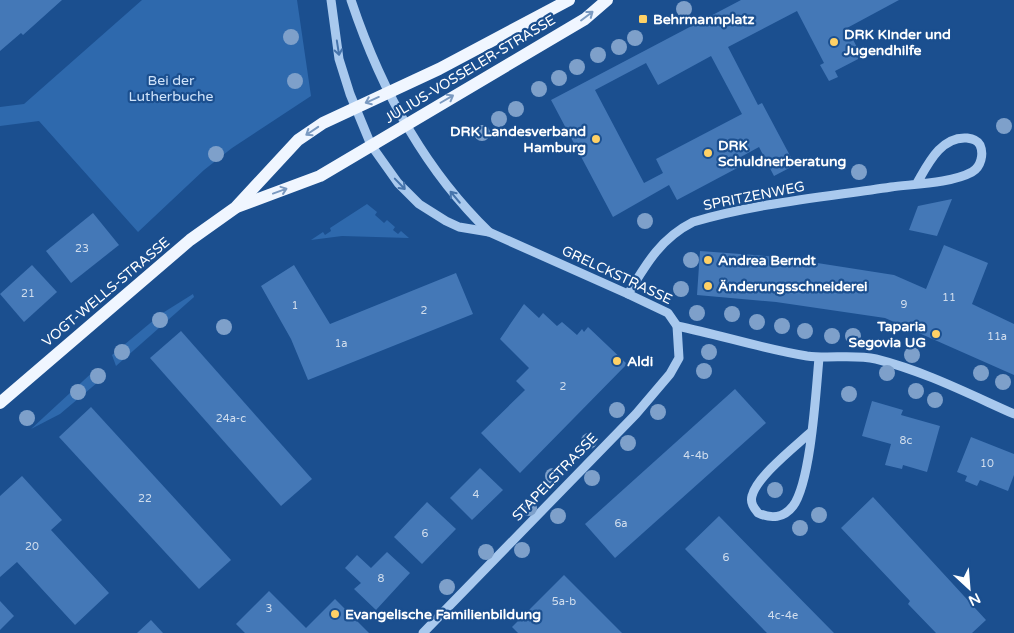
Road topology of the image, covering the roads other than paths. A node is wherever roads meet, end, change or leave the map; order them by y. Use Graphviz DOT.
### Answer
graph roads {
  1 [pos="331,0"];
  2 [pos="351,0"];
  3 [pos="569,0"];
  4 [pos="607,0"];
  5 [pos="389,92"];
  6 [pos="355,107"];
  7 [pos="406,124"];
  8 [pos="371,145"];
  9 [pos="917,183"];
  10 [pos="235,208"];
  11 [pos="489,232"];
  12 [pos="628,294"];
  13 [pos="677,326"];
  14 [pos="819,358"];
  15 [pos="0,403"];
  16 [pos="1014,414"];
  17 [pos="812,431"];
  18 [pos="423,633"];
  1 -- 6 [label="street, one-way"];
  2 -- 5 [label="street"];
  3 -- 5 [label="main road, JULIUS-VOSSELER-STRASSE"];
  7 -- 4 [label="main road, JULIUS-VOSSELER-STRASSE, one-way"];
  5 -- 6 [label="main road, JULIUS-VOSSELER-STRASSE, one-way"];
  5 -- 7 [label="street"];
  6 -- 8 [label="street"];
  6 -- 10 [label="main road, VOGT-WELLS-STRASSE, one-way"];
  7 -- 8 [label="main road, JULIUS-VOSSELER-STRASSE"];
  11 -- 7 [label="street, one-way"];
  10 -- 8 [label="main road, VOGT-WELLS-STRASSE, one-way"];
  8 -- 11 [label="street, one-way"];
  9 -- 9 [label="street, SPRITZENWEG"];
  9 -- 12 [label="street, SPRITZENWEG"];
  10 -- 15 [label="main road, VOGT-WELLS-STRASSE"];
  11 -- 12 [label="street, GRELCKSTRASSE"];
  12 -- 13 [label="street, GRELCKSTRASSE"];
  13 -- 14 [label="street, GRELCKSTRASSE"];
  13 -- 18 [label="street, STAPELSTRASSE"];
  14 -- 16 [label="street, GRELCKSTRASSE"];
  14 -- 17 [label="street"];
  17 -- 17 [label="street"];
}
